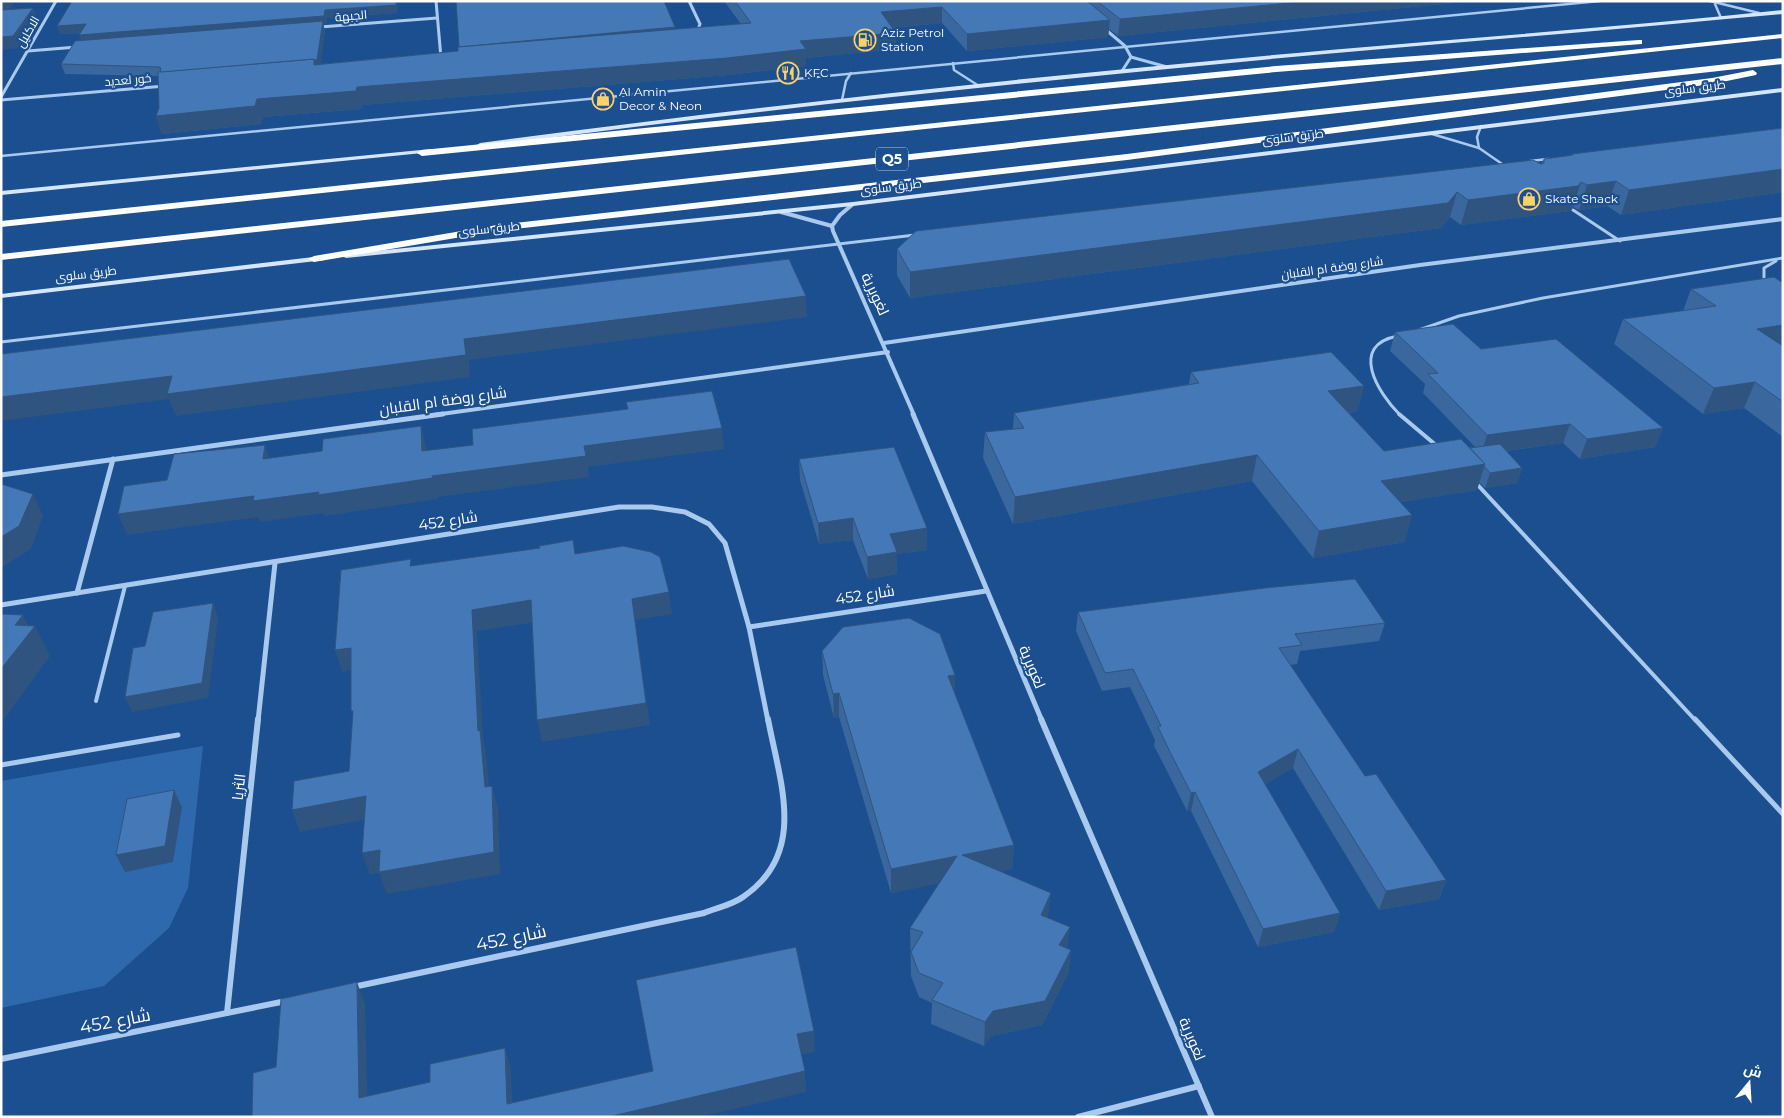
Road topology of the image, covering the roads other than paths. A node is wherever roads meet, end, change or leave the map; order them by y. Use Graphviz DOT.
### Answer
graph roads {
  1 [pos="56,1"];
  2 [pos="436,1"];
  3 [pos="689,1"];
  4 [pos="1600,1"];
  5 [pos="1710,1"];
  6 [pos="1715,4"];
  7 [pos="1783,12"];
  8 [pos="1763,14"];
  9 [pos="436,18"];
  10 [pos="1721,18"];
  11 [pos="1100,25"];
  12 [pos="320,27"];
  13 [pos="1783,36"];
  14 [pos="690,38"];
  15 [pos="86,46"];
  16 [pos="1125,46"];
  17 [pos="28,51"];
  18 [pos="1131,57"];
  19 [pos="1783,61"];
  20 [pos="441,63"];
  21 [pos="953,63"];
  22 [pos="1168,67"];
  23 [pos="1783,67"];
  24 [pos="1122,71"];
  25 [pos="851,73"];
  26 [pos="168,86"];
  27 [pos="979,86"];
  28 [pos="1783,90"];
  29 [pos="1,99"];
  30 [pos="842,100"];
  31 [pos="1481,126"];
  32 [pos="1428,133"];
  33 [pos="1479,148"];
  34 [pos="422,153"];
  35 [pos="1,156"];
  36 [pos="1550,158"];
  37 [pos="1521,162"];
  38 [pos="1511,163"];
  39 [pos="1502,164"];
  40 [pos="1492,166"];
  41 [pos="1510,170"];
  42 [pos="1,193"];
  43 [pos="853,204"];
  44 [pos="1573,210"];
  45 [pos="781,212"];
  46 [pos="1783,219"];
  47 [pos="1,224"];
  48 [pos="832,226"];
  49 [pos="917,235"];
  50 [pos="1620,241"];
  51 [pos="838,244"];
  52 [pos="1,257"];
  53 [pos="1782,258"];
  54 [pos="314,259"];
  55 [pos="1766,287"];
  56 [pos="1,296"];
  57 [pos="1410,332"];
  58 [pos="1400,335"];
  59 [pos="1,342"];
  60 [pos="884,343"];
  61 [pos="888,352"];
  62 [pos="1440,448"];
  63 [pos="113,459"];
  64 [pos="1468,474"];
  65 [pos="1,475"];
  66 [pos="275,563"];
  67 [pos="125,586"];
  68 [pos="986,591"];
  69 [pos="77,593"];
  70 [pos="1,605"];
  71 [pos="749,627"];
  72 [pos="96,701"];
  73 [pos="178,735"];
  74 [pos="1,765"];
  75 [pos="1783,814"];
  76 [pos="344,989"];
  77 [pos="295,999"];
  78 [pos="227,1014"];
  79 [pos="1,1059"];
  80 [pos="1199,1086"];
  81 [pos="1078,1117"];
  82 [pos="1212,1117"];
  1 -- 17 [label="street, الاكليل"];
  2 -- 9 [label="street"];
  3 -- 14 [label="street"];
  4 -- 16 [label="lane"];
  5 -- 6 [label="lane"];
  6 -- 8 [label="lane"];
  6 -- 10 [label="lane"];
  7 -- 8 [label="main road"];
  8 -- 10 [label="main road"];
  9 -- 12 [label="street, الجبهة"];
  9 -- 20 [label="street"];
  10 -- 22 [label="main road"];
  11 -- 16 [label="street"];
  13 -- 34 [label="highway"];
  13 -- 47 [label="highway, Q5"];
  15 -- 17 [label="street"];
  16 -- 18 [label="street"];
  16 -- 21 [label="lane"];
  17 -- 29 [label="street, الاكليل"];
  18 -- 22 [label="street"];
  18 -- 24 [label="street"];
  19 -- 52 [label="highway, طريق سلوى / Q5"];
  21 -- 25 [label="lane"];
  21 -- 27 [label="lane"];
  22 -- 24 [label="main road"];
  23 -- 54 [label="highway"];
  24 -- 27 [label="main road"];
  25 -- 30 [label="lane"];
  25 -- 35 [label="lane"];
  26 -- 29 [label="street, خور لعديد"];
  27 -- 30 [label="main road"];
  28 -- 31 [label="main road, طريق سلوى"];
  30 -- 34 [label="main road"];
  31 -- 32 [label="main road, طريق سلوى"];
  31 -- 33 [label="lane"];
  32 -- 33 [label="lane"];
  32 -- 43 [label="main road, طريق سلوى"];
  33 -- 39 [label="lane"];
  34 -- 42 [label="main road"];
  36 -- 37 [label="lane"];
  38 -- 39 [label="lane"];
  39 -- 40 [label="lane"];
  39 -- 41 [label="lane"];
  43 -- 45 [label="main road, طريق سلوى"];
  43 -- 48 [label="street"];
  44 -- 50 [label="lane"];
  45 -- 48 [label="street"];
  45 -- 54 [label="main road, طريق سلوى"];
  46 -- 50 [label="street, شارع روضة ام القلبان"];
  48 -- 51 [label="street, لغويرية"];
  49 -- 51 [label="lane"];
  50 -- 60 [label="street, شارع روضة ام القلبان"];
  51 -- 59 [label="lane"];
  51 -- 60 [label="street, لغويرية"];
  53 -- 55 [label="lane"];
  53 -- 57 [label="lane"];
  54 -- 56 [label="main road, طريق سلوى"];
  58 -- 62 [label="lane"];
  60 -- 61 [label="street, لغويرية"];
  61 -- 63 [label="street, شارع روضة ام القلبان"];
  61 -- 68 [label="street, لغويرية"];
  63 -- 65 [label="street, شارع روضة ام القلبان"];
  63 -- 69 [label="street"];
  64 -- 75 [label="lane"];
  66 -- 67 [label="street, شارع 452"];
  66 -- 71 [label="street, شارع 452"];
  66 -- 78 [label="street, الثريا"];
  67 -- 69 [label="street, شارع 452"];
  67 -- 72 [label="lane"];
  68 -- 71 [label="street, شارع 452"];
  68 -- 80 [label="street, لغويرية"];
  69 -- 70 [label="street, شارع 452"];
  71 -- 76 [label="street, شارع 452"];
  73 -- 74 [label="lane"];
  77 -- 78 [label="street, شارع 452"];
  78 -- 79 [label="street, شارع 452"];
  80 -- 81 [label="street"];
  80 -- 82 [label="street, لغويرية"];
}
